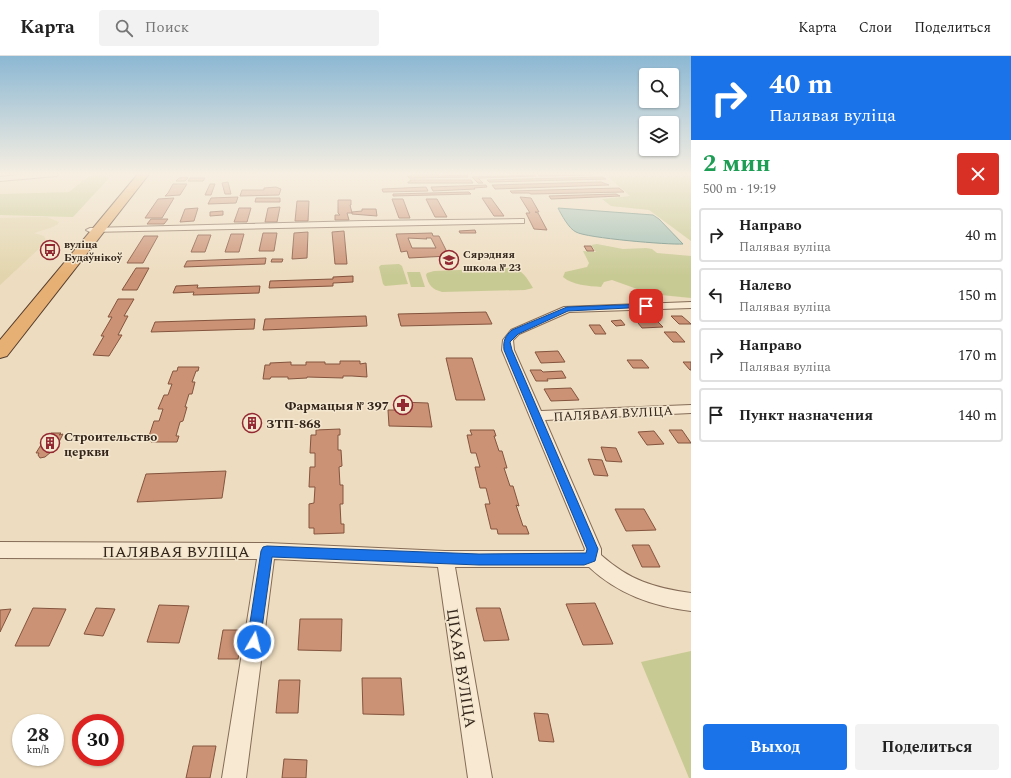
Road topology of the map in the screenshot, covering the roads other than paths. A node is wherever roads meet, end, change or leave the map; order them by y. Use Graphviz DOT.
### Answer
graph roads {
  1 [pos="111,208"];
  2 [pos="115,208"];
  3 [pos="521,221"];
  4 [pos="95,230"];
  5 [pos="691,304"];
  6 [pos="0,335"];
  7 [pos="0,352"];
  8 [pos="691,409"];
  9 [pos="536,416"];
  10 [pos="0,550"];
  11 [pos="267,551"];
  12 [pos="591,557"];
  13 [pos="445,559"];
  14 [pos="691,602"];
  15 [pos="234,778"];
  16 [pos="480,778"];
  1 -- 4 [label="highway"];
  2 -- 4 [label="highway"];
  3 -- 4 [label="street"];
  4 -- 6 [label="highway"];
  4 -- 7 [label="highway"];
  5 -- 9 [label="street, ПАЛЯВАЯ ВУЛІЦА"];
  8 -- 9 [label="street, ПАЛЯВАЯ ВУЛІЦА"];
  9 -- 12 [label="street, ПАЛЯВАЯ ВУЛІЦА"];
  10 -- 11 [label="street, ПАЛЯВАЯ ВУЛІЦА"];
  11 -- 13 [label="street, ПАЛЯВАЯ ВУЛІЦА"];
  11 -- 15 [label="street"];
  12 -- 13 [label="street, ПАЛЯВАЯ ВУЛІЦА"];
  12 -- 14 [label="street"];
  13 -- 16 [label="street, ЦІХАЯ ВУЛІЦА"];
}
